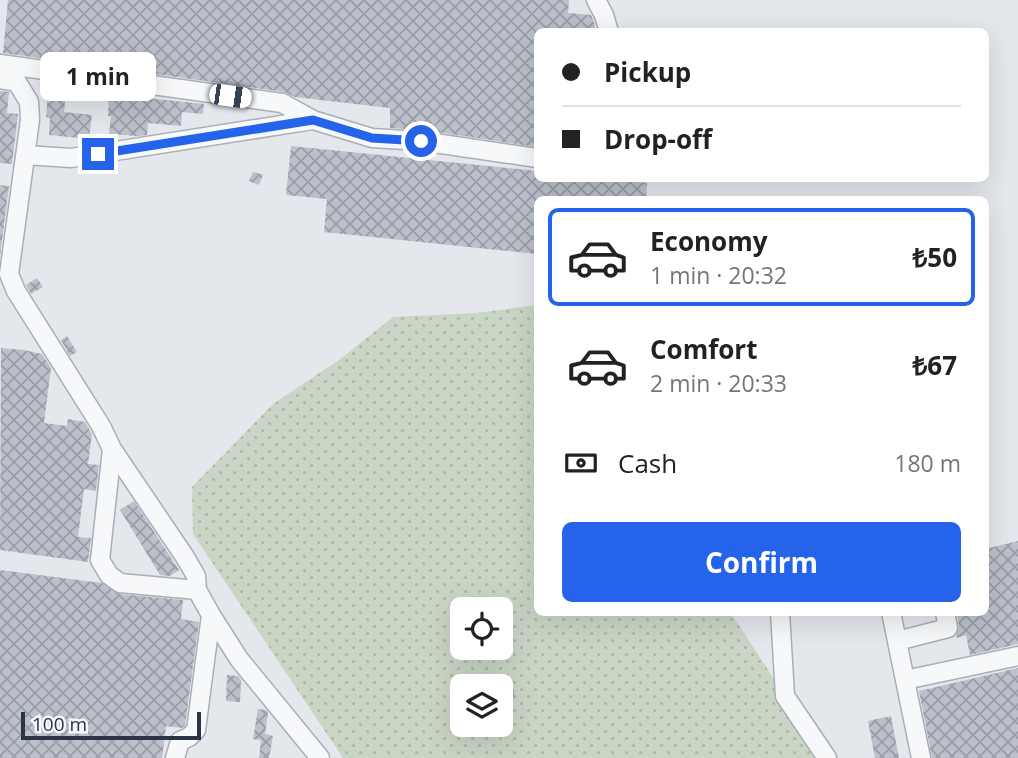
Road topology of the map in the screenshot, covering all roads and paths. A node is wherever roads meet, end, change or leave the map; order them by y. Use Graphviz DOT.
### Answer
graph roads {
  1 [pos="596,0"];
  2 [pos="608,28"];
  3 [pos="0,64"];
  4 [pos="0,79"];
  5 [pos="313,120"];
  6 [pos="25,155"];
  7 [pos="534,158"];
  8 [pos="112,449"];
  9 [pos="197,590"];
  10 [pos="211,615"];
  11 [pos="780,616"];
  12 [pos="892,616"];
  13 [pos="946,616"];
  14 [pos="897,641"];
  15 [pos="1018,656"];
  16 [pos="905,680"];
  17 [pos="175,758"];
  18 [pos="320,758"];
  19 [pos="827,758"];
  20 [pos="921,758"];
  1 -- 2 [label="street"];
  3 -- 5 [label="street"];
  4 -- 6 [label="street"];
  5 -- 6 [label="street"];
  5 -- 7 [label="street"];
  6 -- 8 [label="street"];
  8 -- 9 [label="street"];
  8 -- 9 [label="street"];
  9 -- 10 [label="street"];
  10 -- 17 [label="street"];
  10 -- 18 [label="street"];
  11 -- 19 [label="street"];
  12 -- 14 [label="street"];
  13 -- 14 [label="street"];
  14 -- 16 [label="street"];
  15 -- 16 [label="street"];
  16 -- 20 [label="street"];
}
